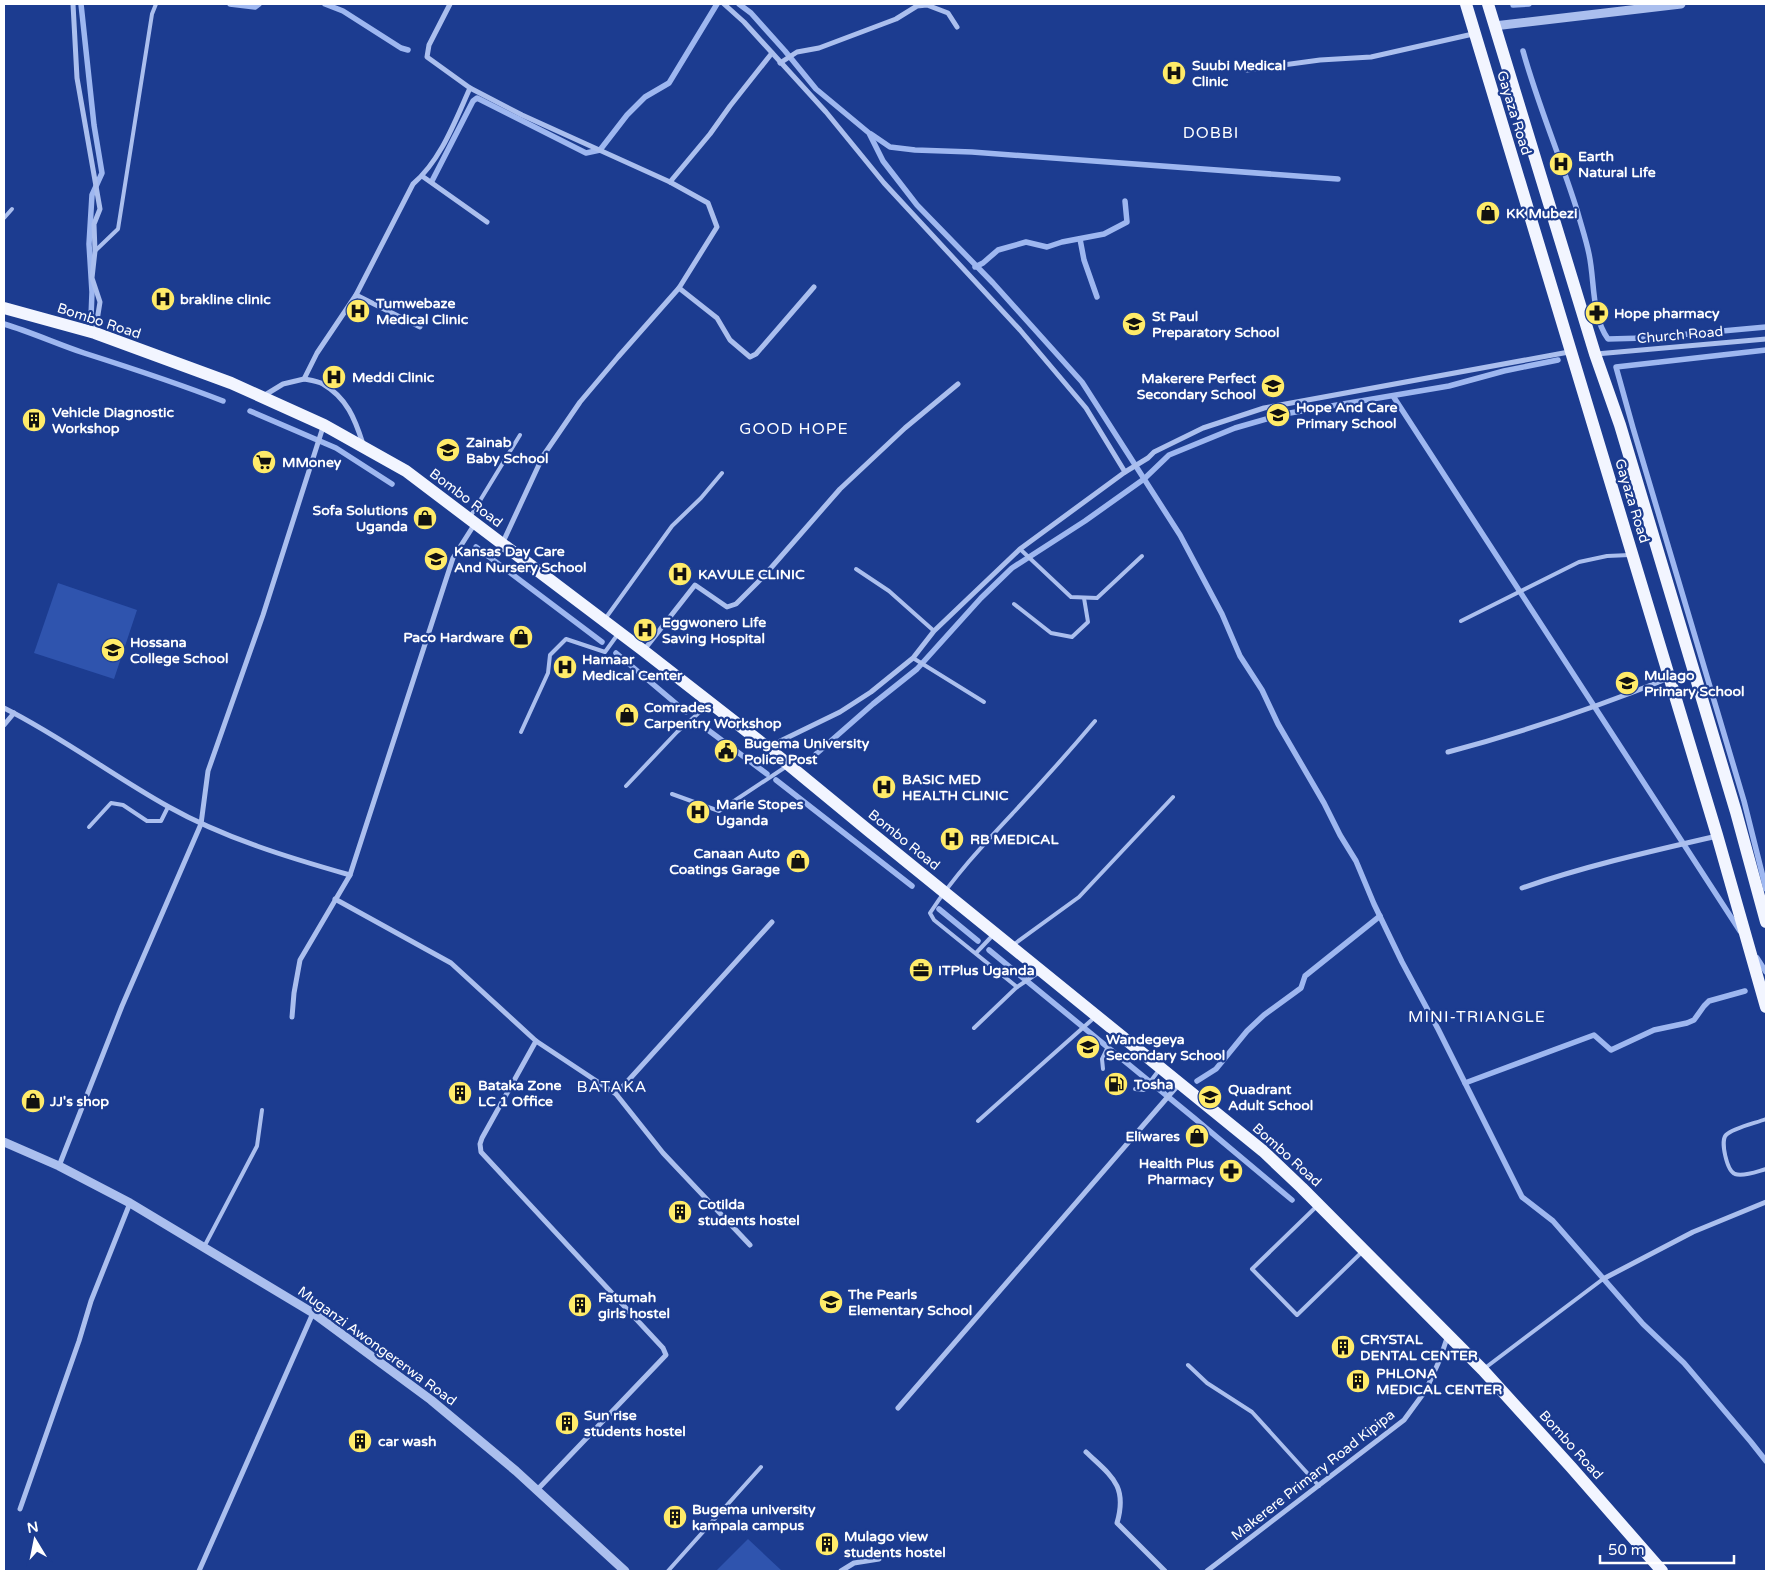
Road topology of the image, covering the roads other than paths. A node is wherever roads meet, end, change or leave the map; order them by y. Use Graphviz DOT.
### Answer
graph roads {
  1 [pos="73,4"];
  2 [pos="156,4"];
  3 [pos="450,4"];
  4 [pos="724,4"];
  5 [pos="909,4"];
  6 [pos="1466,4"];
  7 [pos="1681,4"];
  8 [pos="1490,6"];
  9 [pos="907,12"];
  10 [pos="1494,26"];
  11 [pos="957,27"];
  12 [pos="1474,34"];
  13 [pos="772,53"];
  14 [pos="782,62"];
  15 [pos="1247,70"];
  16 [pos="470,88"];
  17 [pos="422,176"];
  18 [pos="670,182"];
  19 [pos="12,209"];
  20 [pos="4,218"];
  21 [pos="487,222"];
  22 [pos="95,251"];
  23 [pos="679,288"];
  24 [pos="814,288"];
  25 [pos="356,295"];
  26 [pos="4,308"];
  27 [pos="420,327"];
  28 [pos="95,333"];
  29 [pos="1766,339"];
  30 [pos="1571,352"];
  31 [pos="1595,354"];
  32 [pos="304,379"];
  33 [pos="958,384"];
  34 [pos="262,397"];
  35 [pos="324,425"];
  36 [pos="520,435"];
  37 [pos="365,448"];
  38 [pos="1125,472"];
  39 [pos="722,473"];
  40 [pos="472,521"];
  41 [pos="502,544"];
  42 [pos="1020,549"];
  43 [pos="1633,555"];
  44 [pos="1142,556"];
  45 [pos="856,569"];
  46 [pos="1084,598"];
  47 [pos="1014,604"];
  48 [pos="604,620"];
  49 [pos="1461,621"];
  50 [pos="934,631"];
  51 [pos="619,632"];
  52 [pos="644,651"];
  53 [pos="912,658"];
  54 [pos="1670,678"];
  55 [pos="984,702"];
  56 [pos="710,703"];
  57 [pos="4,708"];
  58 [pos="14,713"];
  59 [pos="1095,721"];
  60 [pos="4,725"];
  61 [pos="521,732"];
  62 [pos="767,747"];
  63 [pos="1448,752"];
  64 [pos="789,765"];
  65 [pos="626,786"];
  66 [pos="672,794"];
  67 [pos="1172,797"];
  68 [pos="168,807"];
  69 [pos="201,824"];
  70 [pos="89,827"];
  71 [pos="1717,836"];
  72 [pos="350,875"];
  73 [pos="1522,888"];
  74 [pos="944,892"];
  75 [pos="335,899"];
  76 [pos="772,922"];
  77 [pos="1766,922"];
  78 [pos="994,933"];
  79 [pos="1011,947"];
  80 [pos="976,953"];
  81 [pos="1041,970"];
  82 [pos="1017,987"];
  83 [pos="1766,1007"];
  84 [pos="1096,1015"];
  85 [pos="292,1017"];
  86 [pos="974,1028"];
  87 [pos="1116,1031"];
  88 [pos="536,1041"];
  89 [pos="1160,1068"];
  90 [pos="1103,1069"];
  91 [pos="1179,1083"];
  92 [pos="1135,1089"];
  93 [pos="616,1094"];
  94 [pos="262,1110"];
  95 [pos="1766,1119"];
  96 [pos="978,1121"];
  97 [pos="4,1142"];
  98 [pos="59,1166"];
  99 [pos="1766,1169"];
  100 [pos="1766,1202"];
  101 [pos="130,1203"];
  102 [pos="1318,1204"];
  103 [pos="750,1245"];
  104 [pos="204,1247"];
  105 [pos="1364,1250"];
  106 [pos="1603,1279"];
  107 [pos="313,1313"];
  108 [pos="1448,1334"];
  109 [pos="1188,1365"];
  110 [pos="1483,1370"];
  111 [pos="898,1408"];
  112 [pos="1086,1452"];
  113 [pos="761,1467"];
  114 [pos="1319,1486"];
  115 [pos="537,1490"];
  116 [pos="20,1509"];
  117 [pos="879,1559"];
  118 [pos="198,1571"];
  119 [pos="625,1571"];
  120 [pos="668,1571"];
  121 [pos="841,1571"];
  122 [pos="1165,1571"];
  123 [pos="1207,1571"];
  124 [pos="1662,1571"];
  1 -- 22 [label="street"];
  2 -- 22 [label="lane"];
  3 -- 16 [label="street"];
  4 -- 13 [label="street"];
  5 -- 9 [label="street"];
  6 -- 12 [label="main road, Gayaza Road"];
  7 -- 10 [label="street"];
  8 -- 10 [label="main road, Gayaza Road"];
  9 -- 11 [label="street"];
  9 -- 14 [label="street"];
  10 -- 31 [label="main road, Gayaza Road"];
  12 -- 15 [label="street"];
  12 -- 30 [label="main road, Gayaza Road"];
  13 -- 14 [label="street"];
  13 -- 18 [label="street"];
  14 -- 38 [label="street"];
  16 -- 17 [label="street"];
  16 -- 18 [label="street"];
  17 -- 21 [label="street"];
  17 -- 25 [label="street"];
  18 -- 23 [label="street"];
  19 -- 20 [label="lane"];
  22 -- 28 [label="street"];
  23 -- 24 [label="street"];
  23 -- 41 [label="street"];
  25 -- 27 [label="street"];
  25 -- 32 [label="street"];
  26 -- 28 [label="main road, Bombo Road"];
  28 -- 34 [label="main road, Bombo Road"];
  29 -- 31 [label="street, Church Road"];
  30 -- 38 [label="street"];
  30 -- 43 [label="main road, Gayaza Road"];
  31 -- 77 [label="main road, Gayaza Road"];
  32 -- 34 [label="street"];
  32 -- 37 [label="street"];
  33 -- 52 [label="street"];
  34 -- 35 [label="main road, Bombo Road"];
  35 -- 37 [label="main road, Bombo Road"];
  35 -- 69 [label="street"];
  36 -- 40 [label="lane"];
  37 -- 40 [label="main road, Bombo Road"];
  38 -- 42 [label="street"];
  39 -- 48 [label="lane"];
  40 -- 41 [label="main road, Bombo Road"];
  40 -- 72 [label="street"];
  41 -- 48 [label="main road, Bombo Road"];
  42 -- 46 [label="lane"];
  42 -- 50 [label="street"];
  43 -- 49 [label="lane"];
  43 -- 54 [label="main road, Gayaza Road"];
  44 -- 46 [label="lane"];
  45 -- 50 [label="lane"];
  46 -- 47 [label="lane"];
  48 -- 51 [label="main road, Bombo Road"];
  50 -- 53 [label="street"];
  51 -- 52 [label="main road, Bombo Road"];
  51 -- 61 [label="lane"];
  52 -- 56 [label="main road, Bombo Road"];
  53 -- 55 [label="lane"];
  53 -- 62 [label="street"];
  54 -- 63 [label="street"];
  54 -- 71 [label="main road, Gayaza Road"];
  56 -- 62 [label="main road, Bombo Road"];
  56 -- 65 [label="lane"];
  57 -- 58 [label="street"];
  58 -- 60 [label="street"];
  58 -- 68 [label="street"];
  59 -- 74 [label="lane"];
  62 -- 64 [label="main road, Bombo Road"];
  64 -- 66 [label="lane"];
  64 -- 74 [label="main road, Bombo Road"];
  67 -- 79 [label="lane"];
  68 -- 69 [label="street"];
  68 -- 70 [label="lane"];
  69 -- 72 [label="street"];
  69 -- 98 [label="street"];
  71 -- 73 [label="street"];
  71 -- 83 [label="main road, Gayaza Road"];
  72 -- 75 [label="street"];
  74 -- 78 [label="main road, Bombo Road"];
  74 -- 80 [label="lane"];
  75 -- 85 [label="street"];
  75 -- 88 [label="street"];
  76 -- 93 [label="street"];
  78 -- 79 [label="main road, Bombo Road"];
  78 -- 80 [label="lane"];
  79 -- 81 [label="main road, Bombo Road"];
  80 -- 82 [label="lane"];
  81 -- 82 [label="lane"];
  81 -- 84 [label="main road, Bombo Road"];
  82 -- 86 [label="lane"];
  84 -- 87 [label="main road, Bombo Road"];
  84 -- 96 [label="lane"];
  87 -- 89 [label="main road, Bombo Road"];
  87 -- 90 [label="lane"];
  88 -- 93 [label="street"];
  88 -- 115 [label="street"];
  89 -- 91 [label="main road, Bombo Road"];
  89 -- 92 [label="lane"];
  91 -- 102 [label="main road, Bombo Road"];
  91 -- 111 [label="street"];
  93 -- 103 [label="street"];
  94 -- 104 [label="lane"];
  95 -- 99 [label="lane"];
  97 -- 98 [label="street, Muganzi Awongererwa Road"];
  98 -- 101 [label="street, Muganzi Awongererwa Road"];
  100 -- 106 [label="street"];
  101 -- 104 [label="street, Muganzi Awongererwa Road"];
  101 -- 116 [label="street"];
  102 -- 105 [label="main road, Bombo Road"];
  102 -- 105 [label="lane"];
  104 -- 107 [label="street, Muganzi Awongererwa Road"];
  105 -- 108 [label="main road, Bombo Road"];
  106 -- 110 [label="lane"];
  107 -- 115 [label="street, Muganzi Awongererwa Road"];
  107 -- 118 [label="street"];
  108 -- 110 [label="main road, Bombo Road"];
  108 -- 114 [label="street, Makerere Primary Road Kipipa"];
  109 -- 114 [label="lane"];
  110 -- 124 [label="main road, Bombo Road"];
  112 -- 122 [label="street"];
  113 -- 120 [label="lane"];
  114 -- 123 [label="street, Makerere Primary Road Kipipa"];
  115 -- 119 [label="street, Muganzi Awongererwa Road"];
  117 -- 121 [label="street"];
}
